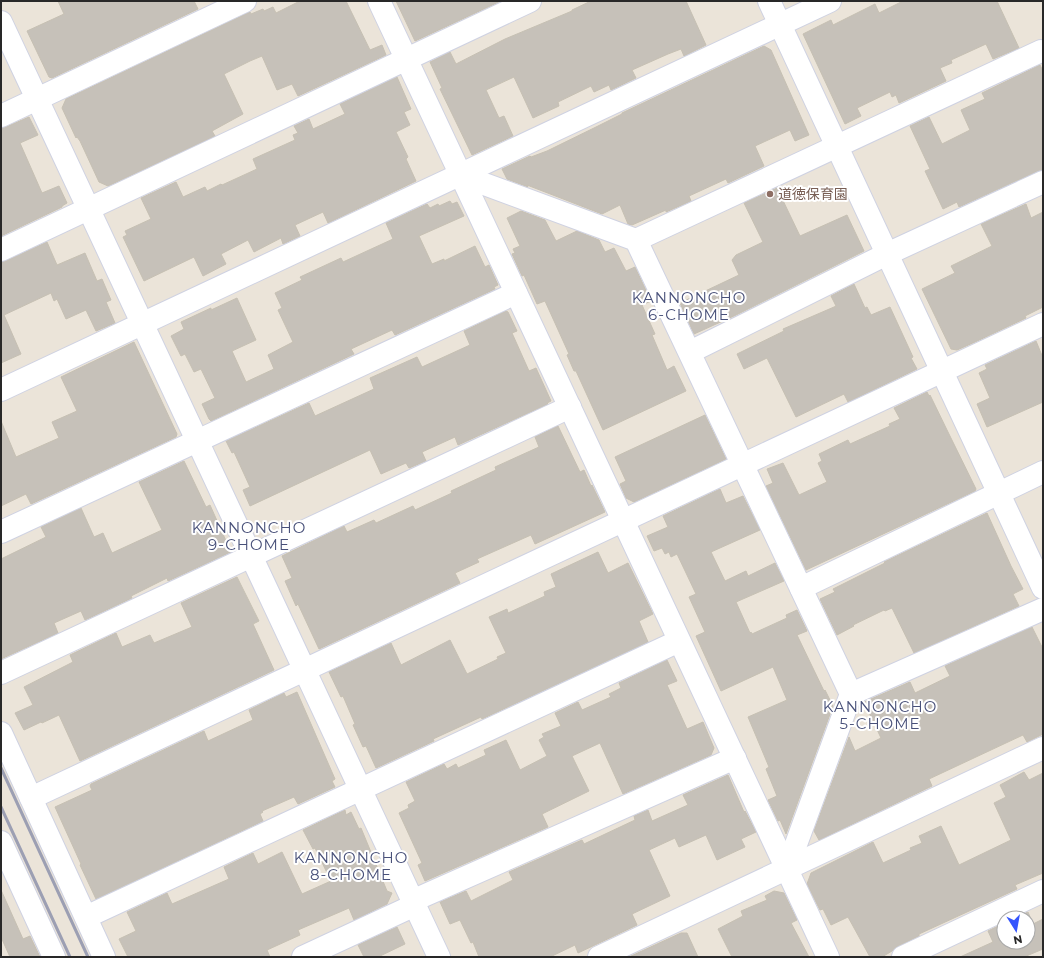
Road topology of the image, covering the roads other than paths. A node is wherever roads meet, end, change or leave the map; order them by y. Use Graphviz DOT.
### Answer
graph roads {
  1 [pos="245,1"];
  2 [pos="379,1"];
  3 [pos="769,1"];
  4 [pos="830,1"];
  5 [pos="525,2"];
  6 [pos="1,22"];
  7 [pos="780,25"];
  8 [pos="1042,50"];
  9 [pos="406,60"];
  10 [pos="37,99"];
  11 [pos="1,116"];
  12 [pos="837,146"];
  13 [pos="460,175"];
  14 [pos="1043,182"];
  15 [pos="88,209"];
  16 [pos="636,240"];
  17 [pos="1,250"];
  18 [pos="887,254"];
  19 [pos="516,293"];
  20 [pos="142,324"];
  21 [pos="1043,324"];
  22 [pos="690,352"];
  23 [pos="942,371"];
  24 [pos="1,390"];
  25 [pos="570,407"];
  26 [pos="197,441"];
  27 [pos="743,465"];
  28 [pos="1043,472"];
  29 [pos="999,493"];
  30 [pos="623,521"];
  31 [pos="1,532"];
  32 [pos="251,556"];
  33 [pos="801,588"];
  34 [pos="1043,588"];
  35 [pos="1043,609"];
  36 [pos="679,641"];
  37 [pos="304,670"];
  38 [pos="1,673"];
  39 [pos="851,694"];
  40 [pos="1,733"];
  41 [pos="1043,748"];
  42 [pos="735,758"];
  43 [pos="360,789"];
  44 [pos="31,798"];
  45 [pos="1,842"];
  46 [pos="787,869"];
  47 [pos="1043,891"];
  48 [pos="414,903"];
  49 [pos="86,917"];
  50 [pos="54,957"];
  51 [pos="104,957"];
  52 [pos="303,957"];
  53 [pos="439,957"];
  54 [pos="599,957"];
  55 [pos="828,957"];
  56 [pos="903,957"];
  1 -- 10 [label="street"];
  2 -- 9 [label="street"];
  3 -- 7 [label="street"];
  4 -- 7 [label="street"];
  5 -- 9 [label="street"];
  6 -- 10 [label="street"];
  7 -- 12 [label="street"];
  7 -- 13 [label="street"];
  8 -- 12 [label="street"];
  9 -- 13 [label="street"];
  9 -- 15 [label="street"];
  10 -- 11 [label="street"];
  10 -- 15 [label="street"];
  12 -- 16 [label="street"];
  12 -- 18 [label="street"];
  13 -- 16 [label="street"];
  13 -- 19 [label="street"];
  13 -- 20 [label="street"];
  14 -- 18 [label="street"];
  15 -- 17 [label="street"];
  15 -- 20 [label="street"];
  16 -- 22 [label="street"];
  18 -- 22 [label="street"];
  18 -- 23 [label="street"];
  19 -- 25 [label="street"];
  19 -- 26 [label="street"];
  20 -- 24 [label="street"];
  20 -- 26 [label="street"];
  21 -- 23 [label="street"];
  22 -- 27 [label="street"];
  23 -- 27 [label="street"];
  23 -- 29 [label="street"];
  25 -- 30 [label="street"];
  25 -- 32 [label="street"];
  26 -- 31 [label="street"];
  26 -- 32 [label="street"];
  27 -- 30 [label="street"];
  27 -- 33 [label="street"];
  28 -- 29 [label="street"];
  29 -- 33 [label="street"];
  29 -- 34 [label="street"];
  30 -- 36 [label="street"];
  30 -- 37 [label="street"];
  32 -- 37 [label="street"];
  32 -- 38 [label="street"];
  33 -- 39 [label="street"];
  35 -- 39 [label="street"];
  36 -- 42 [label="street"];
  36 -- 43 [label="street"];
  37 -- 43 [label="street"];
  37 -- 44 [label="street"];
  39 -- 46 [label="street"];
  40 -- 44 [label="street"];
  41 -- 46 [label="street"];
  42 -- 46 [label="street"];
  42 -- 48 [label="street"];
  43 -- 48 [label="street"];
  43 -- 49 [label="street"];
  44 -- 49 [label="street"];
  45 -- 50 [label="street"];
  46 -- 54 [label="street"];
  46 -- 55 [label="street"];
  47 -- 56 [label="street"];
  48 -- 52 [label="street"];
  48 -- 53 [label="street"];
  49 -- 51 [label="street"];
}
